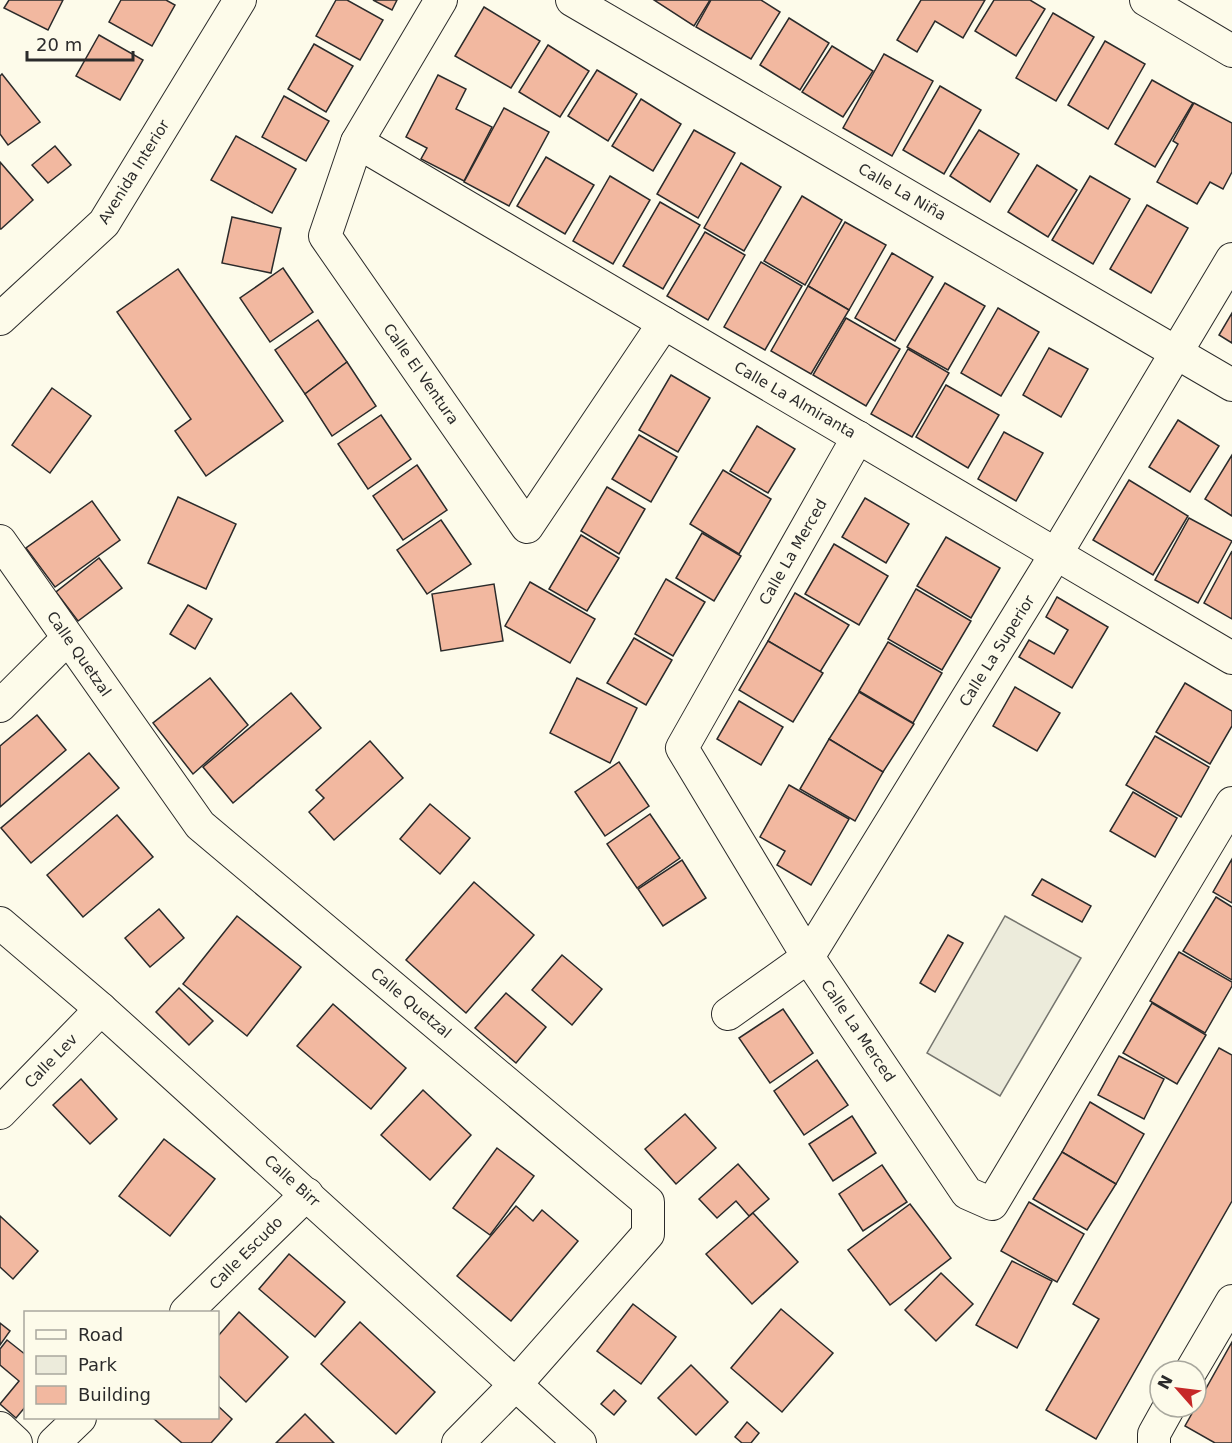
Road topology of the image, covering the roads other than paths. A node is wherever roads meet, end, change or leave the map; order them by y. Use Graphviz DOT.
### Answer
graph roads {
  1 [pos="240,0"];
  2 [pos="441,0"];
  3 [pos="572,0"];
  4 [pos="1146,0"];
  5 [pos="1232,51"];
  6 [pos="357,142"];
  7 [pos="1232,259"];
  8 [pos="0,319"];
  9 [pos="664,323"];
  10 [pos="1176,352"];
  11 [pos="1232,385"];
  12 [pos="858,437"];
  13 [pos="0,541"];
  14 [pos="1056,554"];
  15 [pos="67,639"];
  16 [pos="1232,658"];
  17 [pos="0,706"];
  18 [pos="1232,803"];
  19 [pos="0,923"];
  20 [pos="808,957"];
  21 [pos="101,1009"];
  22 [pos="728,1014"];
  23 [pos="0,1113"];
  24 [pos="307,1194"];
  25 [pos="1232,1300"];
  26 [pos="187,1311"];
  27 [pos="1198,1359"];
  28 [pos="516,1384"];
  29 [pos="79,1419"];
  30 [pos="1163,1419"];
  31 [pos="0,1428"];
  32 [pos="16,1443"];
  33 [pos="54,1443"];
  34 [pos="458,1443"];
  35 [pos="580,1443"];
  36 [pos="1154,1443"];
  1 -- 8 [label="street, Avenida Interior"];
  2 -- 6 [label="street, Calle El Ventura"];
  3 -- 10 [label="street, Calle La Niña"];
  4 -- 5 [label="street"];
  6 -- 9 [label="street, Calle La Almiranta"];
  6 -- 9 [label="street, Calle El Ventura"];
  7 -- 10 [label="street, Calle La Superior"];
  9 -- 12 [label="street, Calle La Almiranta"];
  10 -- 11 [label="street, Calle La Niña"];
  10 -- 14 [label="street, Calle La Superior"];
  12 -- 14 [label="street, Calle La Almiranta"];
  12 -- 20 [label="street, Calle La Merced"];
  13 -- 15 [label="street, Calle Quetzal"];
  14 -- 16 [label="street, Calle La Almiranta"];
  14 -- 20 [label="street, Calle La Superior"];
  15 -- 17 [label="street"];
  15 -- 28 [label="street, Calle Quetzal"];
  18 -- 20 [label="street, Calle La Merced"];
  19 -- 21 [label="street, Calle Birr"];
  20 -- 22 [label="street, Calle La Superior"];
  21 -- 23 [label="street, Calle Lev"];
  21 -- 24 [label="street, Calle Birr"];
  24 -- 26 [label="street, Calle Escudo"];
  24 -- 28 [label="street, Calle Birr"];
  25 -- 27 [label="street"];
  28 -- 34 [label="street, Calle Quetzal"];
  28 -- 35 [label="street, Calle Birr"];
  29 -- 33 [label="street"];
  30 -- 36 [label="street"];
  31 -- 32 [label="street"];
}
